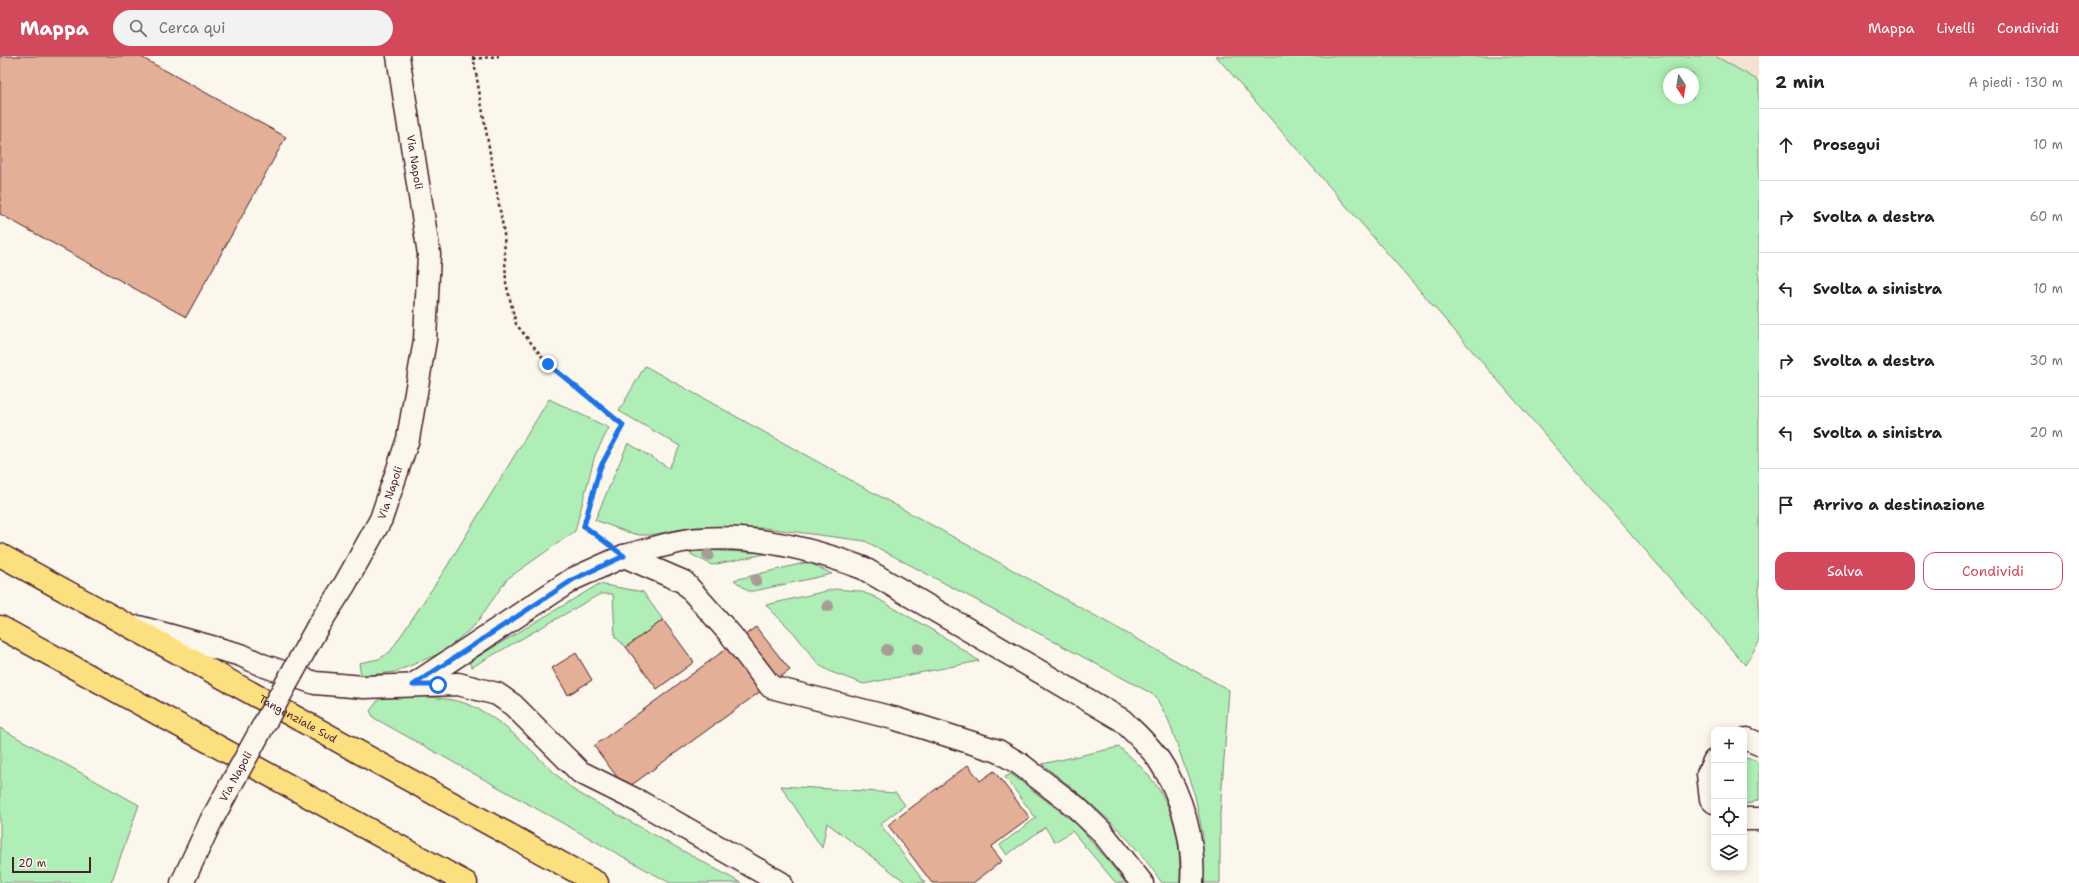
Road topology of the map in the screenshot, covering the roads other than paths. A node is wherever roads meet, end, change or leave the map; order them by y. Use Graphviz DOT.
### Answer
graph roads {
  1 [pos="398,56"];
  2 [pos="0,555"];
  3 [pos="624,556"];
  4 [pos="124,623"];
  5 [pos="0,627"];
  6 [pos="413,685"];
  7 [pos="1747,739"];
  8 [pos="1759,744"];
  9 [pos="1713,763"];
  10 [pos="1711,799"];
  11 [pos="1747,819"];
  12 [pos="1759,820"];
  13 [pos="182,883"];
  14 [pos="466,883"];
  15 [pos="597,883"];
  16 [pos="781,883"];
  17 [pos="1142,883"];
  18 [pos="1192,883"];
  1 -- 13 [label="street, Via Napoli, bridge"];
  2 -- 4 [label="highway, Tangenziale Sud"];
  3 -- 6 [label="street"];
  3 -- 17 [label="street"];
  3 -- 18 [label="street"];
  4 -- 6 [label="street"];
  4 -- 15 [label="highway, Tangenziale Sud"];
  5 -- 14 [label="highway"];
  6 -- 16 [label="street"];
  7 -- 8 [label="street"];
  9 -- 10 [label="street"];
  11 -- 12 [label="street"];
}
